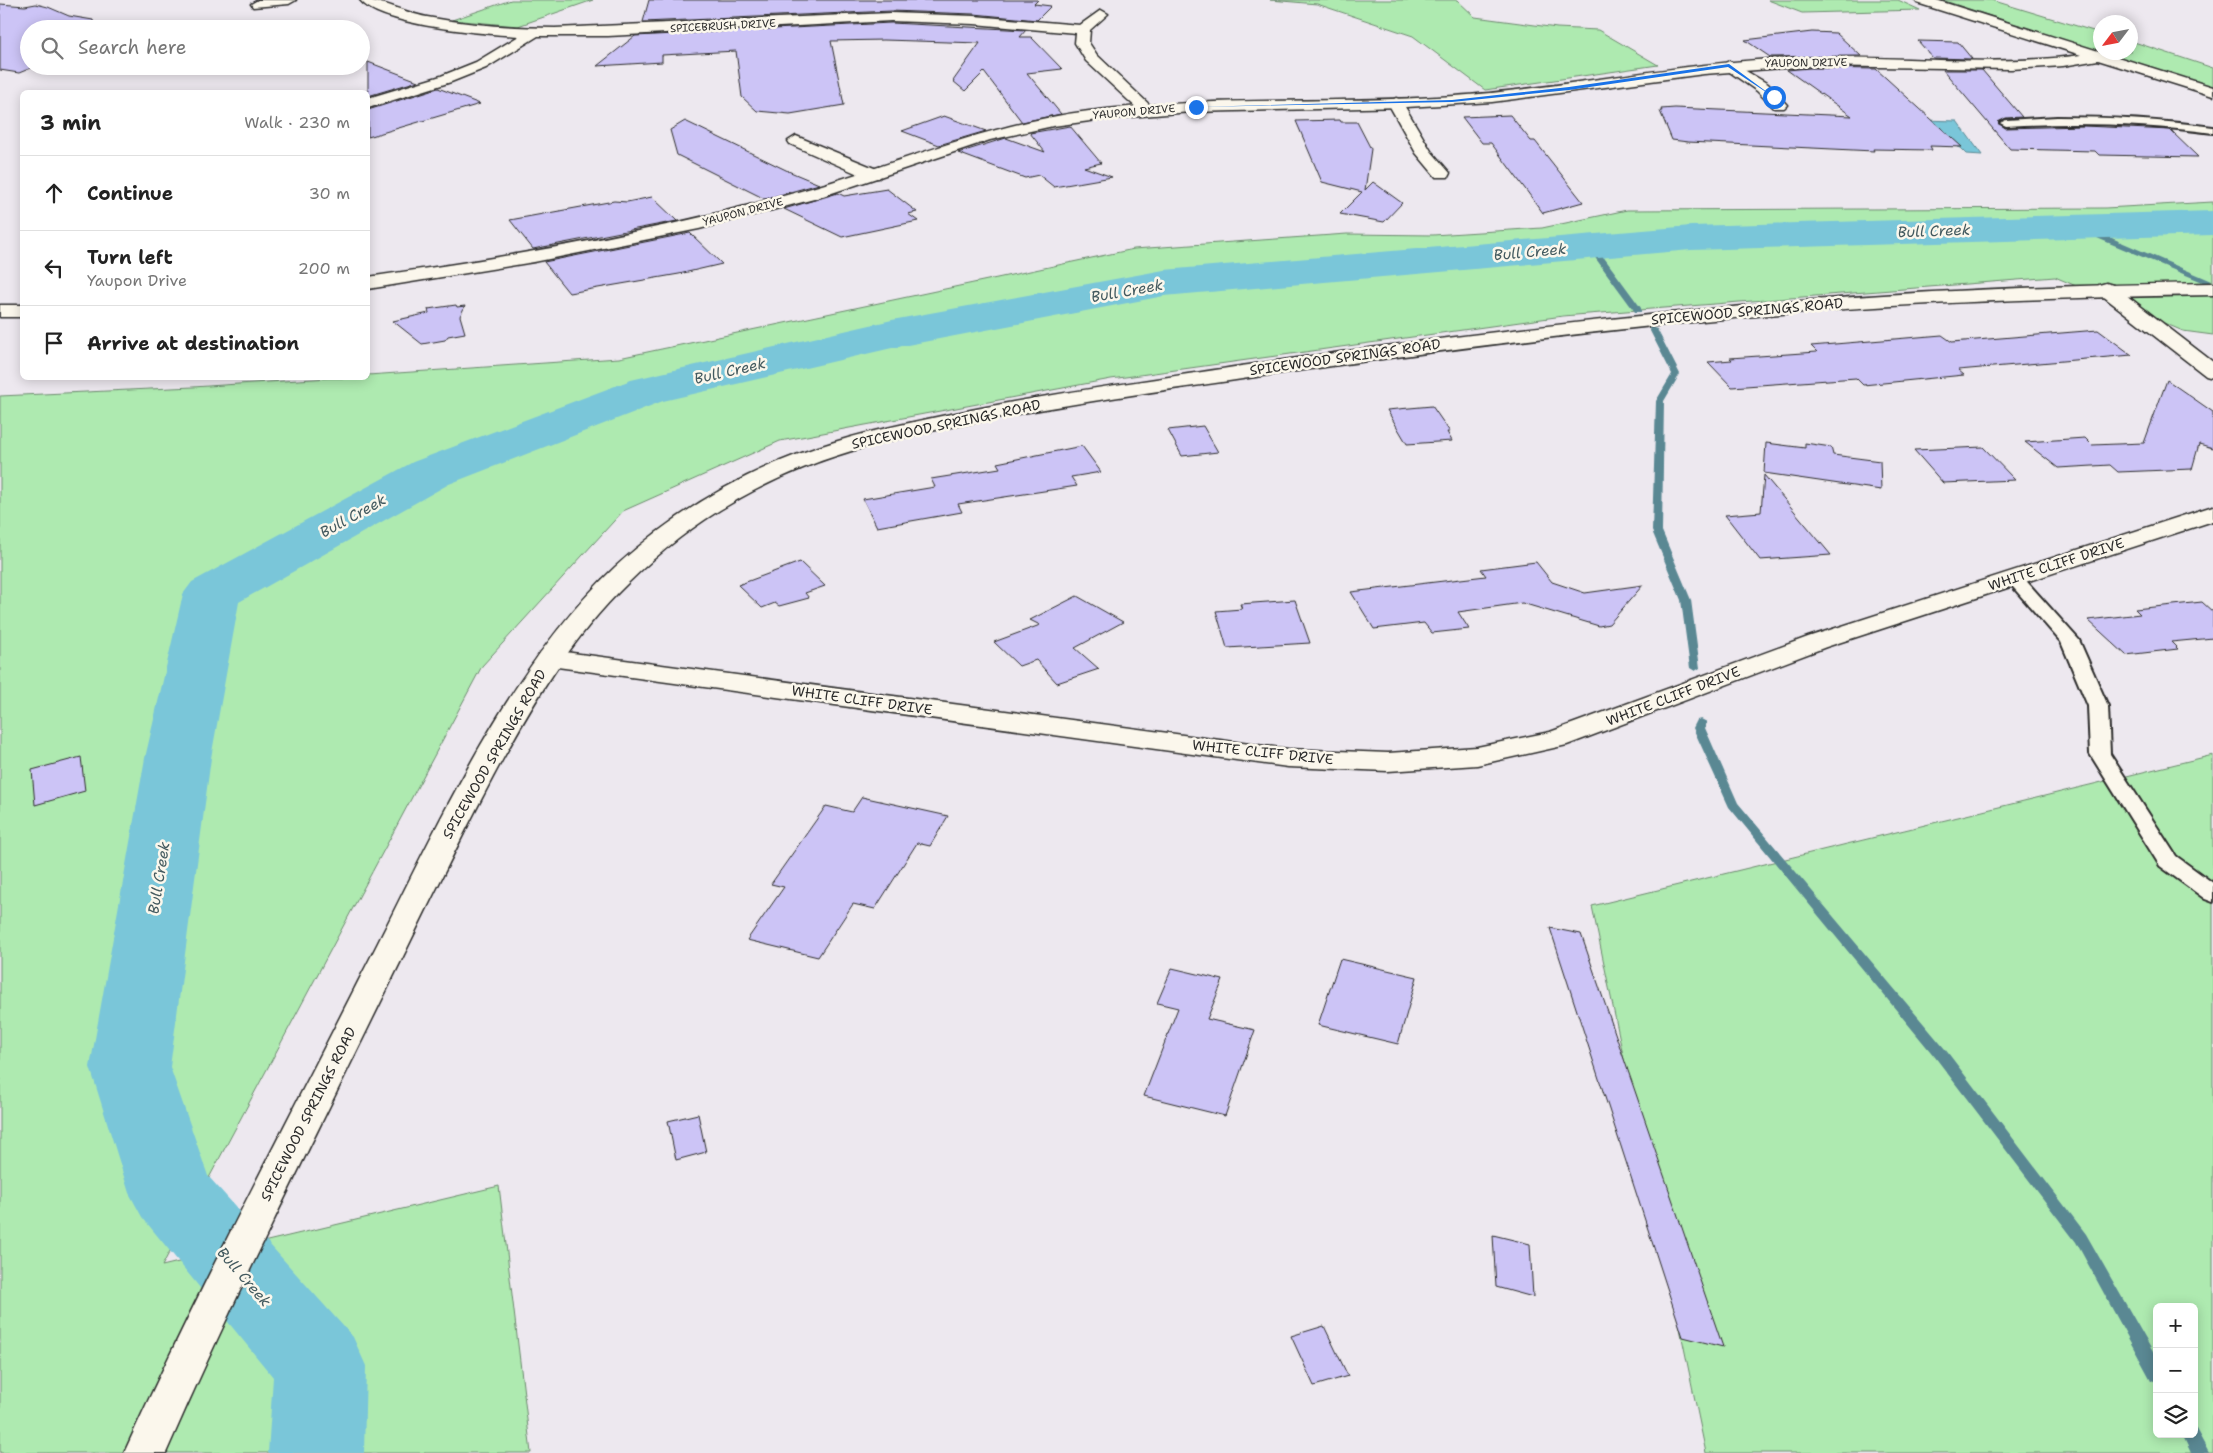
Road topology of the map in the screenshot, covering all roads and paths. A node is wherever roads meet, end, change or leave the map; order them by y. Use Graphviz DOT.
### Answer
graph roads {
  1 [pos="289,0"];
  2 [pos="368,0"];
  3 [pos="1922,0"];
  4 [pos="258,4"];
  5 [pos="1101,14"];
  6 [pos="1083,28"];
  7 [pos="534,33"];
  8 [pos="2093,54"];
  9 [pos="2093,57"];
  10 [pos="2111,60"];
  11 [pos="1729,65"];
  12 [pos="2213,92"];
  13 [pos="370,102"];
  14 [pos="1396,103"];
  15 [pos="1779,105"];
  16 [pos="1147,110"];
  17 [pos="2006,123"];
  18 [pos="2213,130"];
  19 [pos="796,140"];
  20 [pos="1442,173"];
  21 [pos="873,174"];
  22 [pos="370,284"];
  23 [pos="2106,289"];
  24 [pos="2213,289"];
  25 [pos="0,311"];
  26 [pos="20,311"];
  27 [pos="2213,372"];
  28 [pos="2213,513"];
  29 [pos="2014,578"];
  30 [pos="550,658"];
  31 [pos="2213,894"];
  32 [pos="145,1453"];
  1 -- 4 [label="street"];
  2 -- 7 [label="street, SPICEBRUSH DRIVE"];
  3 -- 8 [label="street"];
  5 -- 6 [label="street"];
  6 -- 7 [label="street, SPICEBRUSH DRIVE"];
  6 -- 16 [label="street"];
  7 -- 13 [label="street"];
  9 -- 11 [label="street, YAUPON DRIVE"];
  10 -- 12 [label="street"];
  11 -- 14 [label="street, YAUPON DRIVE"];
  11 -- 15 [label="street"];
  14 -- 16 [label="street, YAUPON DRIVE"];
  14 -- 20 [label="street"];
  16 -- 21 [label="street, YAUPON DRIVE"];
  17 -- 18 [label="lane"];
  19 -- 21 [label="street"];
  21 -- 22 [label="street, YAUPON DRIVE"];
  23 -- 24 [label="street, SPICEWOOD SPRINGS ROAD"];
  23 -- 27 [label="street"];
  23 -- 30 [label="street, SPICEWOOD SPRINGS ROAD"];
  25 -- 26 [label="street"];
  28 -- 29 [label="street, WHITE CLIFF DRIVE"];
  29 -- 30 [label="street, WHITE CLIFF DRIVE"];
  29 -- 31 [label="lane"];
  30 -- 32 [label="street, SPICEWOOD SPRINGS ROAD"];
}
